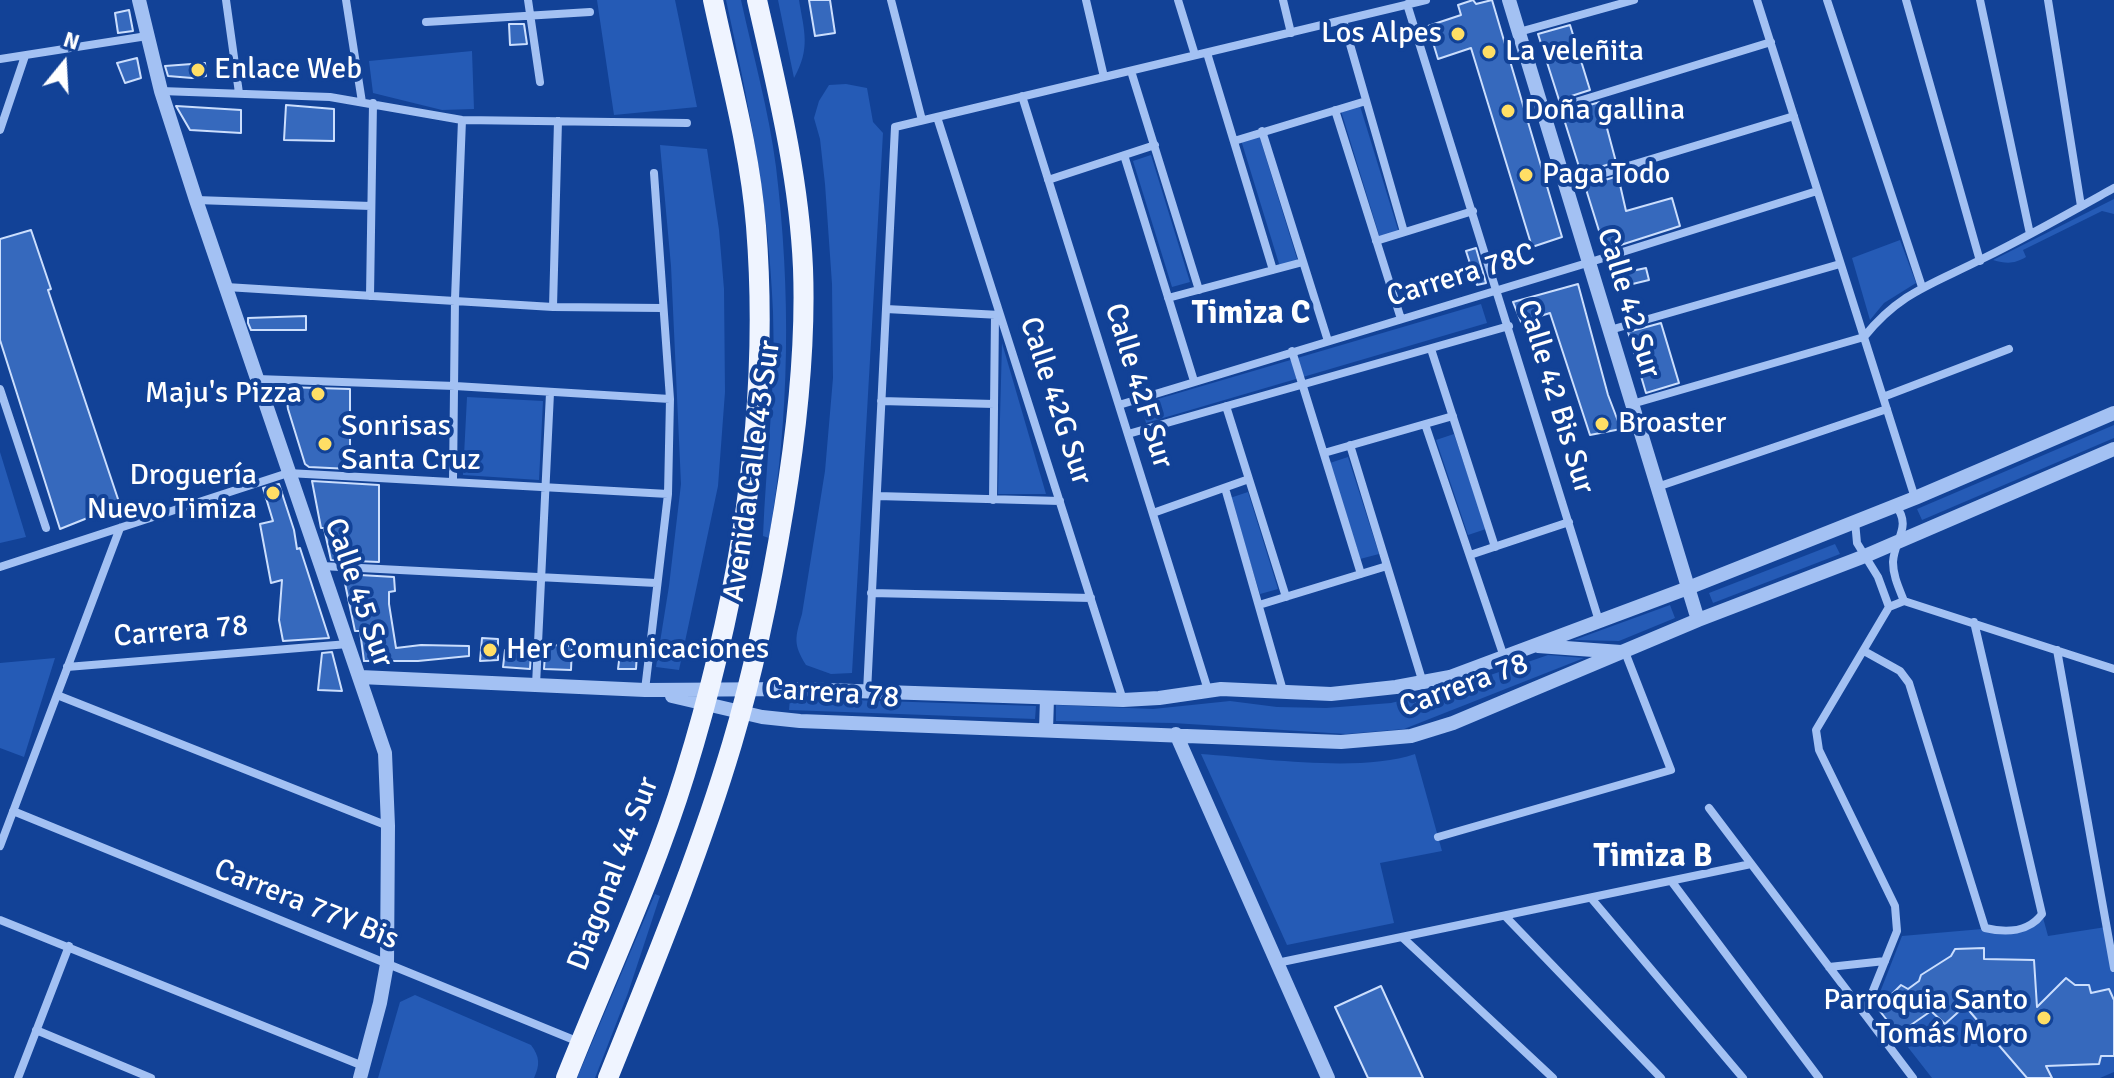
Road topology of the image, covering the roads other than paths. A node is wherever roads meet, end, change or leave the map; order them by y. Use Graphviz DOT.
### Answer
graph roads {
  1 [pos="139,0"];
  2 [pos="226,0"];
  3 [pos="346,0"];
  4 [pos="528,0"];
  5 [pos="713,0"];
  6 [pos="757,0"];
  7 [pos="891,0"];
  8 [pos="1086,0"];
  9 [pos="1178,0"];
  10 [pos="1283,0"];
  11 [pos="1426,0"];
  12 [pos="1509,0"];
  13 [pos="1634,0"];
  14 [pos="1757,0"];
  15 [pos="1827,0"];
  16 [pos="1906,0"];
  17 [pos="1980,0"];
  18 [pos="2048,0"];
  19 [pos="1407,4"];
  20 [pos="590,12"];
  21 [pos="531,17"];
  22 [pos="1343,20"];
  23 [pos="426,22"];
  24 [pos="1519,32"];
  25 [pos="1291,33"];
  26 [pos="147,36"];
  27 [pos="1771,42"];
  28 [pos="1207,53"];
  29 [pos="1195,55"];
  30 [pos="25,56"];
  31 [pos="0,59"];
  32 [pos="1131,71"];
  33 [pos="1104,77"];
  34 [pos="540,82"];
  35 [pos="161,91"];
  36 [pos="239,93"];
  37 [pos="1022,96"];
  38 [pos="1366,101"];
  39 [pos="362,102"];
  40 [pos="373,103"];
  41 [pos="1335,110"];
  42 [pos="1543,112"];
  43 [pos="1794,116"];
  44 [pos="937,117"];
  45 [pos="462,120"];
  46 [pos="922,120"];
  47 [pos="558,121"];
  48 [pos="687,123"];
  49 [pos="0,130"];
  50 [pos="1262,131"];
  51 [pos="1234,141"];
  52 [pos="1155,145"];
  53 [pos="1124,155"];
  54 [pos="654,173"];
  55 [pos="1048,180"];
  56 [pos="1565,185"];
  57 [pos="2114,188"];
  58 [pos="1817,191"];
  59 [pos="196,200"];
  60 [pos="371,206"];
  61 [pos="2081,206"];
  62 [pos="1473,211"];
  63 [pos="1404,232"];
  64 [pos="2030,234"];
  65 [pos="1376,241"];
  66 [pos="1980,261"];
  67 [pos="1303,262"];
  68 [pos="1589,262"];
  69 [pos="1840,264"];
  70 [pos="1273,270"];
  71 [pos="226,287"];
  72 [pos="1922,287"];
  73 [pos="1199,290"];
  74 [pos="1497,290"];
  75 [pos="370,296"];
  76 [pos="1168,298"];
  77 [pos="455,299"];
  78 [pos="553,307"];
  79 [pos="662,308"];
  80 [pos="886,309"];
  81 [pos="998,315"];
  82 [pos="1401,319"];
  83 [pos="1509,326"];
  84 [pos="1610,330"];
  85 [pos="1864,337"];
  86 [pos="1328,341"];
  87 [pos="1431,349"];
  88 [pos="2009,349"];
  89 [pos="1292,351"];
  90 [pos="257,379"];
  91 [pos="1194,381"];
  92 [pos="1302,384"];
  93 [pos="455,386"];
  94 [pos="0,389"];
  95 [pos="550,393"];
  96 [pos="1883,397"];
  97 [pos="670,399"];
  98 [pos="881,401"];
  99 [pos="994,404"];
  100 [pos="1632,404"];
  101 [pos="1119,405"];
  102 [pos="1226,406"];
  103 [pos="1887,409"];
  104 [pos="2114,413"];
  105 [pos="1453,416"];
  106 [pos="1425,424"];
  107 [pos="1128,434"];
  108 [pos="1350,445"];
  109 [pos="2114,449"];
  110 [pos="1324,453"];
  111 [pos="288,473"];
  112 [pos="1249,479"];
  113 [pos="453,480"];
  114 [pos="545,487"];
  115 [pos="1657,487"];
  116 [pos="1225,488"];
  117 [pos="668,494"];
  118 [pos="877,496"];
  119 [pos="1915,498"];
  120 [pos="993,500"];
  121 [pos="1060,501"];
  122 [pos="1895,505"];
  123 [pos="1153,513"];
  124 [pos="1855,521"];
  125 [pos="1569,522"];
  126 [pos="46,528"];
  127 [pos="120,528"];
  128 [pos="1898,542"];
  129 [pos="1495,547"];
  130 [pos="1470,555"];
  131 [pos="1865,556"];
  132 [pos="321,566"];
  133 [pos="1387,566"];
  134 [pos="0,567"];
  135 [pos="1361,574"];
  136 [pos="541,577"];
  137 [pos="656,583"];
  138 [pos="1688,588"];
  139 [pos="871,593"];
  140 [pos="1286,597"];
  141 [pos="1091,598"];
  142 [pos="1904,601"];
  143 [pos="1259,605"];
  144 [pos="1889,607"];
  145 [pos="1698,620"];
  146 [pos="1599,621"];
  147 [pos="1974,622"];
  148 [pos="348,644"];
  149 [pos="1534,646"];
  150 [pos="2057,650"];
  151 [pos="1864,651"];
  152 [pos="1625,652"];
  153 [pos="1504,657"];
  154 [pos="67,667"];
  155 [pos="2114,669"];
  156 [pos="360,677"];
  157 [pos="1423,683"];
  158 [pos="536,685"];
  159 [pos="747,689"];
  160 [pos="645,690"];
  161 [pos="1208,690"];
  162 [pos="867,692"];
  163 [pos="1284,694"];
  164 [pos="57,695"];
  165 [pos="707,696"];
  166 [pos="1047,698"];
  167 [pos="1123,700"];
  168 [pos="741,712"];
  169 [pos="1046,730"];
  170 [pos="1176,734"];
  171 [pos="1709,808"];
  172 [pos="13,811"];
  173 [pos="388,826"];
  174 [pos="2,834"];
  175 [pos="1438,837"];
  176 [pos="0,846"];
  177 [pos="1751,864"];
  178 [pos="1672,882"];
  179 [pos="1591,898"];
  180 [pos="1505,916"];
  181 [pos="0,920"];
  182 [pos="1402,937"];
  183 [pos="69,946"];
  184 [pos="1885,961"];
  185 [pos="1277,963"];
  186 [pos="387,964"];
  187 [pos="1829,967"];
  188 [pos="2114,968"];
  189 [pos="1864,1013"];
  190 [pos="36,1030"];
  191 [pos="580,1042"];
  192 [pos="362,1072"];
  193 [pos="18,1078"];
  194 [pos="151,1078"];
  195 [pos="566,1078"];
  196 [pos="608,1078"];
  197 [pos="1328,1078"];
  198 [pos="1553,1078"];
  199 [pos="1661,1078"];
  200 [pos="1743,1078"];
  201 [pos="1819,1078"];
  202 [pos="1913,1078"];
  1 -- 26 [label="street, Calle 45 Sur"];
  2 -- 36 [label="street"];
  3 -- 39 [label="street"];
  4 -- 21 [label="street"];
  5 -- 165 [label="main road, Avenida Calle 43 Sur"];
  6 -- 159 [label="main road, Avenida Calle 43 Sur"];
  7 -- 46 [label="street"];
  8 -- 33 [label="street"];
  9 -- 29 [label="street"];
  10 -- 25 [label="street"];
  11 -- 19 [label="street"];
  12 -- 24 [label="street, Calle 42 Sur"];
  13 -- 24 [label="street"];
  14 -- 27 [label="street"];
  15 -- 72 [label="street"];
  16 -- 66 [label="street"];
  17 -- 64 [label="street"];
  18 -- 61 [label="street"];
  19 -- 22 [label="street"];
  19 -- 62 [label="street, Calle 42 Bis Sur"];
  20 -- 21 [label="street"];
  21 -- 23 [label="street"];
  21 -- 34 [label="street"];
  22 -- 25 [label="street"];
  22 -- 38 [label="street"];
  24 -- 42 [label="street, Calle 42 Sur"];
  25 -- 28 [label="street"];
  26 -- 30 [label="street"];
  26 -- 35 [label="street, Calle 45 Sur"];
  27 -- 42 [label="street"];
  27 -- 43 [label="street"];
  28 -- 29 [label="street"];
  28 -- 51 [label="street"];
  29 -- 32 [label="street"];
  30 -- 31 [label="street"];
  30 -- 49 [label="street"];
  32 -- 33 [label="street"];
  32 -- 52 [label="street"];
  33 -- 37 [label="street"];
  35 -- 36 [label="street"];
  35 -- 59 [label="street, Calle 45 Sur"];
  36 -- 39 [label="street"];
  37 -- 44 [label="street"];
  37 -- 55 [label="street, Calle 42F Sur"];
  38 -- 41 [label="street"];
  38 -- 63 [label="street"];
  39 -- 40 [label="street"];
  40 -- 45 [label="street"];
  40 -- 60 [label="street"];
  41 -- 50 [label="street"];
  41 -- 65 [label="street"];
  42 -- 56 [label="street, Calle 42 Sur"];
  43 -- 56 [label="street"];
  43 -- 58 [label="street"];
  44 -- 46 [label="street"];
  44 -- 81 [label="street, Calle 42G Sur"];
  45 -- 47 [label="street"];
  45 -- 77 [label="street"];
  46 -- 80 [label="street"];
  47 -- 48 [label="street"];
  47 -- 78 [label="street"];
  50 -- 51 [label="street"];
  50 -- 67 [label="street"];
  51 -- 70 [label="street"];
  52 -- 53 [label="street"];
  52 -- 73 [label="street"];
  53 -- 55 [label="street"];
  53 -- 76 [label="street"];
  54 -- 79 [label="street"];
  55 -- 101 [label="street, Calle 42F Sur"];
  56 -- 68 [label="street, Calle 42 Sur"];
  57 -- 61 [label="street"];
  58 -- 68 [label="street, Carrera 78C"];
  58 -- 69 [label="street"];
  59 -- 60 [label="street"];
  59 -- 71 [label="street, Calle 45 Sur"];
  60 -- 75 [label="street"];
  61 -- 64 [label="street"];
  62 -- 63 [label="street"];
  62 -- 74 [label="street, Calle 42 Bis Sur"];
  63 -- 65 [label="street"];
  64 -- 66 [label="street"];
  65 -- 82 [label="street"];
  66 -- 72 [label="street"];
  67 -- 70 [label="street"];
  67 -- 86 [label="street"];
  68 -- 74 [label="street, Carrera 78C"];
  68 -- 84 [label="street, Calle 42 Sur"];
  69 -- 84 [label="street"];
  69 -- 85 [label="street"];
  70 -- 73 [label="street"];
  71 -- 75 [label="street"];
  71 -- 90 [label="street, Calle 45 Sur"];
  72 -- 85 [label="street"];
  73 -- 76 [label="street"];
  74 -- 82 [label="street, Carrera 78C"];
  74 -- 83 [label="street, Calle 42 Bis Sur"];
  75 -- 77 [label="street"];
  76 -- 91 [label="street"];
  77 -- 78 [label="street"];
  77 -- 93 [label="street"];
  78 -- 79 [label="street"];
  79 -- 97 [label="street"];
  80 -- 81 [label="street"];
  80 -- 98 [label="street"];
  81 -- 99 [label="street"];
  81 -- 121 [label="street, Calle 42G Sur"];
  82 -- 86 [label="street, Carrera 78C"];
  83 -- 87 [label="street, Carrera 78C"];
  83 -- 125 [label="street, Calle 42 Bis Sur"];
  84 -- 100 [label="street, Calle 42 Sur"];
  85 -- 96 [label="street"];
  85 -- 100 [label="street"];
  86 -- 89 [label="street, Carrera 78C"];
  87 -- 92 [label="street, Carrera 78C"];
  87 -- 105 [label="street"];
  88 -- 96 [label="street"];
  89 -- 91 [label="street, Carrera 78C"];
  89 -- 92 [label="street"];
  90 -- 93 [label="street"];
  90 -- 111 [label="street, Calle 45 Sur"];
  91 -- 101 [label="street, Carrera 78C"];
  92 -- 102 [label="street, Carrera 78C"];
  92 -- 110 [label="street"];
  93 -- 95 [label="street"];
  93 -- 113 [label="street"];
  94 -- 126 [label="street"];
  95 -- 97 [label="street"];
  95 -- 114 [label="street"];
  96 -- 103 [label="street"];
  97 -- 117 [label="street"];
  98 -- 99 [label="street"];
  98 -- 118 [label="street"];
  99 -- 120 [label="street"];
  100 -- 115 [label="street, Calle 42 Sur"];
  101 -- 107 [label="street, Calle 42F Sur"];
  102 -- 107 [label="street, Carrera 78C"];
  102 -- 112 [label="street"];
  103 -- 115 [label="street"];
  103 -- 119 [label="street"];
  104 -- 119 [label="street, Carrera 78"];
  105 -- 106 [label="street"];
  105 -- 129 [label="street"];
  106 -- 108 [label="street"];
  106 -- 130 [label="street"];
  107 -- 123 [label="street, Calle 42F Sur"];
  108 -- 110 [label="street"];
  108 -- 133 [label="street"];
  109 -- 128 [label="street, Carrera 78"];
  110 -- 135 [label="street"];
  111 -- 113 [label="street"];
  111 -- 127 [label="street"];
  111 -- 132 [label="street, Calle 45 Sur"];
  112 -- 116 [label="street"];
  112 -- 140 [label="street"];
  113 -- 114 [label="street"];
  114 -- 117 [label="street"];
  114 -- 136 [label="street"];
  115 -- 138 [label="street, Calle 42 Sur"];
  116 -- 123 [label="street"];
  116 -- 143 [label="street"];
  117 -- 137 [label="street"];
  118 -- 120 [label="street"];
  118 -- 139 [label="street"];
  119 -- 122 [label="street, Carrera 78"];
  120 -- 121 [label="street"];
  121 -- 141 [label="street, Calle 42G Sur"];
  122 -- 124 [label="street, Carrera 78"];
  122 -- 128 [label="street"];
  123 -- 161 [label="street, Calle 42F Sur"];
  124 -- 131 [label="street"];
  124 -- 138 [label="street, Carrera 78"];
  125 -- 129 [label="street"];
  125 -- 146 [label="street, Calle 42 Bis Sur"];
  127 -- 134 [label="street"];
  127 -- 154 [label="street"];
  128 -- 131 [label="street, Carrera 78"];
  128 -- 142 [label="street"];
  129 -- 130 [label="street"];
  130 -- 153 [label="street"];
  131 -- 144 [label="street"];
  131 -- 145 [label="street, Carrera 78"];
  132 -- 136 [label="street"];
  132 -- 148 [label="street, Calle 45 Sur"];
  133 -- 135 [label="street"];
  133 -- 157 [label="street"];
  135 -- 140 [label="street"];
  136 -- 137 [label="street"];
  136 -- 158 [label="street"];
  137 -- 160 [label="street"];
  138 -- 145 [label="street, Calle 42 Sur"];
  138 -- 146 [label="street, Carrera 78"];
  139 -- 141 [label="street"];
  139 -- 162 [label="street"];
  140 -- 143 [label="street"];
  141 -- 167 [label="street, Calle 42G Sur"];
  142 -- 144 [label="street"];
  142 -- 147 [label="street"];
  143 -- 163 [label="street"];
  144 -- 151 [label="street"];
  145 -- 152 [label="street, Carrera 78"];
  146 -- 149 [label="street, Carrera 78"];
  147 -- 150 [label="street"];
  147 -- 151 [label="street"];
  148 -- 154 [label="street, Carrera 78"];
  148 -- 156 [label="street, Calle 45 Sur"];
  149 -- 152 [label="street"];
  149 -- 153 [label="street, Carrera 78"];
  150 -- 155 [label="street"];
  150 -- 188 [label="street"];
  151 -- 184 [label="street"];
  152 -- 170 [label="street, Carrera 78"];
  152 -- 175 [label="street"];
  153 -- 157 [label="street, Carrera 78"];
  154 -- 164 [label="street"];
  156 -- 158 [label="street, Carrera 78"];
  156 -- 173 [label="street, Calle 45 Sur"];
  157 -- 163 [label="street, Carrera 78"];
  158 -- 160 [label="street, Carrera 78"];
  159 -- 162 [label="street, Carrera 78"];
  159 -- 165 [label="street, Carrera 78"];
  159 -- 168 [label="main road, Avenida Calle 43 Sur"];
  160 -- 165 [label="street, Carrera 78"];
  161 -- 163 [label="street, Carrera 78"];
  161 -- 167 [label="street, Carrera 78"];
  162 -- 166 [label="street, Carrera 78"];
  164 -- 172 [label="street"];
  164 -- 173 [label="street"];
  165 -- 168 [label="street, Carrera 78"];
  165 -- 191 [label="main road, Diagonal 44 Sur"];
  166 -- 167 [label="street, Carrera 78"];
  166 -- 169 [label="street"];
  168 -- 169 [label="street, Carrera 78"];
  168 -- 196 [label="main road"];
  169 -- 170 [label="street, Carrera 78"];
  170 -- 185 [label="street"];
  171 -- 177 [label="street"];
  172 -- 174 [label="street"];
  172 -- 186 [label="street, Carrera 77Y Bis"];
  173 -- 186 [label="street, Calle 45 Sur"];
  174 -- 176 [label="street"];
  177 -- 178 [label="street"];
  177 -- 187 [label="street"];
  178 -- 179 [label="street"];
  178 -- 201 [label="street"];
  179 -- 180 [label="street"];
  179 -- 200 [label="street"];
  180 -- 182 [label="street"];
  180 -- 199 [label="street"];
  181 -- 183 [label="street"];
  182 -- 185 [label="street"];
  182 -- 198 [label="street"];
  183 -- 190 [label="street"];
  183 -- 192 [label="street"];
  184 -- 187 [label="street"];
  184 -- 189 [label="street"];
  185 -- 197 [label="street"];
  186 -- 191 [label="street, Carrera 77Y Bis"];
  186 -- 192 [label="street, Calle 45 Sur"];
  187 -- 189 [label="street"];
  189 -- 202 [label="street"];
  190 -- 193 [label="street"];
  190 -- 194 [label="street"];
  191 -- 195 [label="main road, Diagonal 44 Sur"];
}
